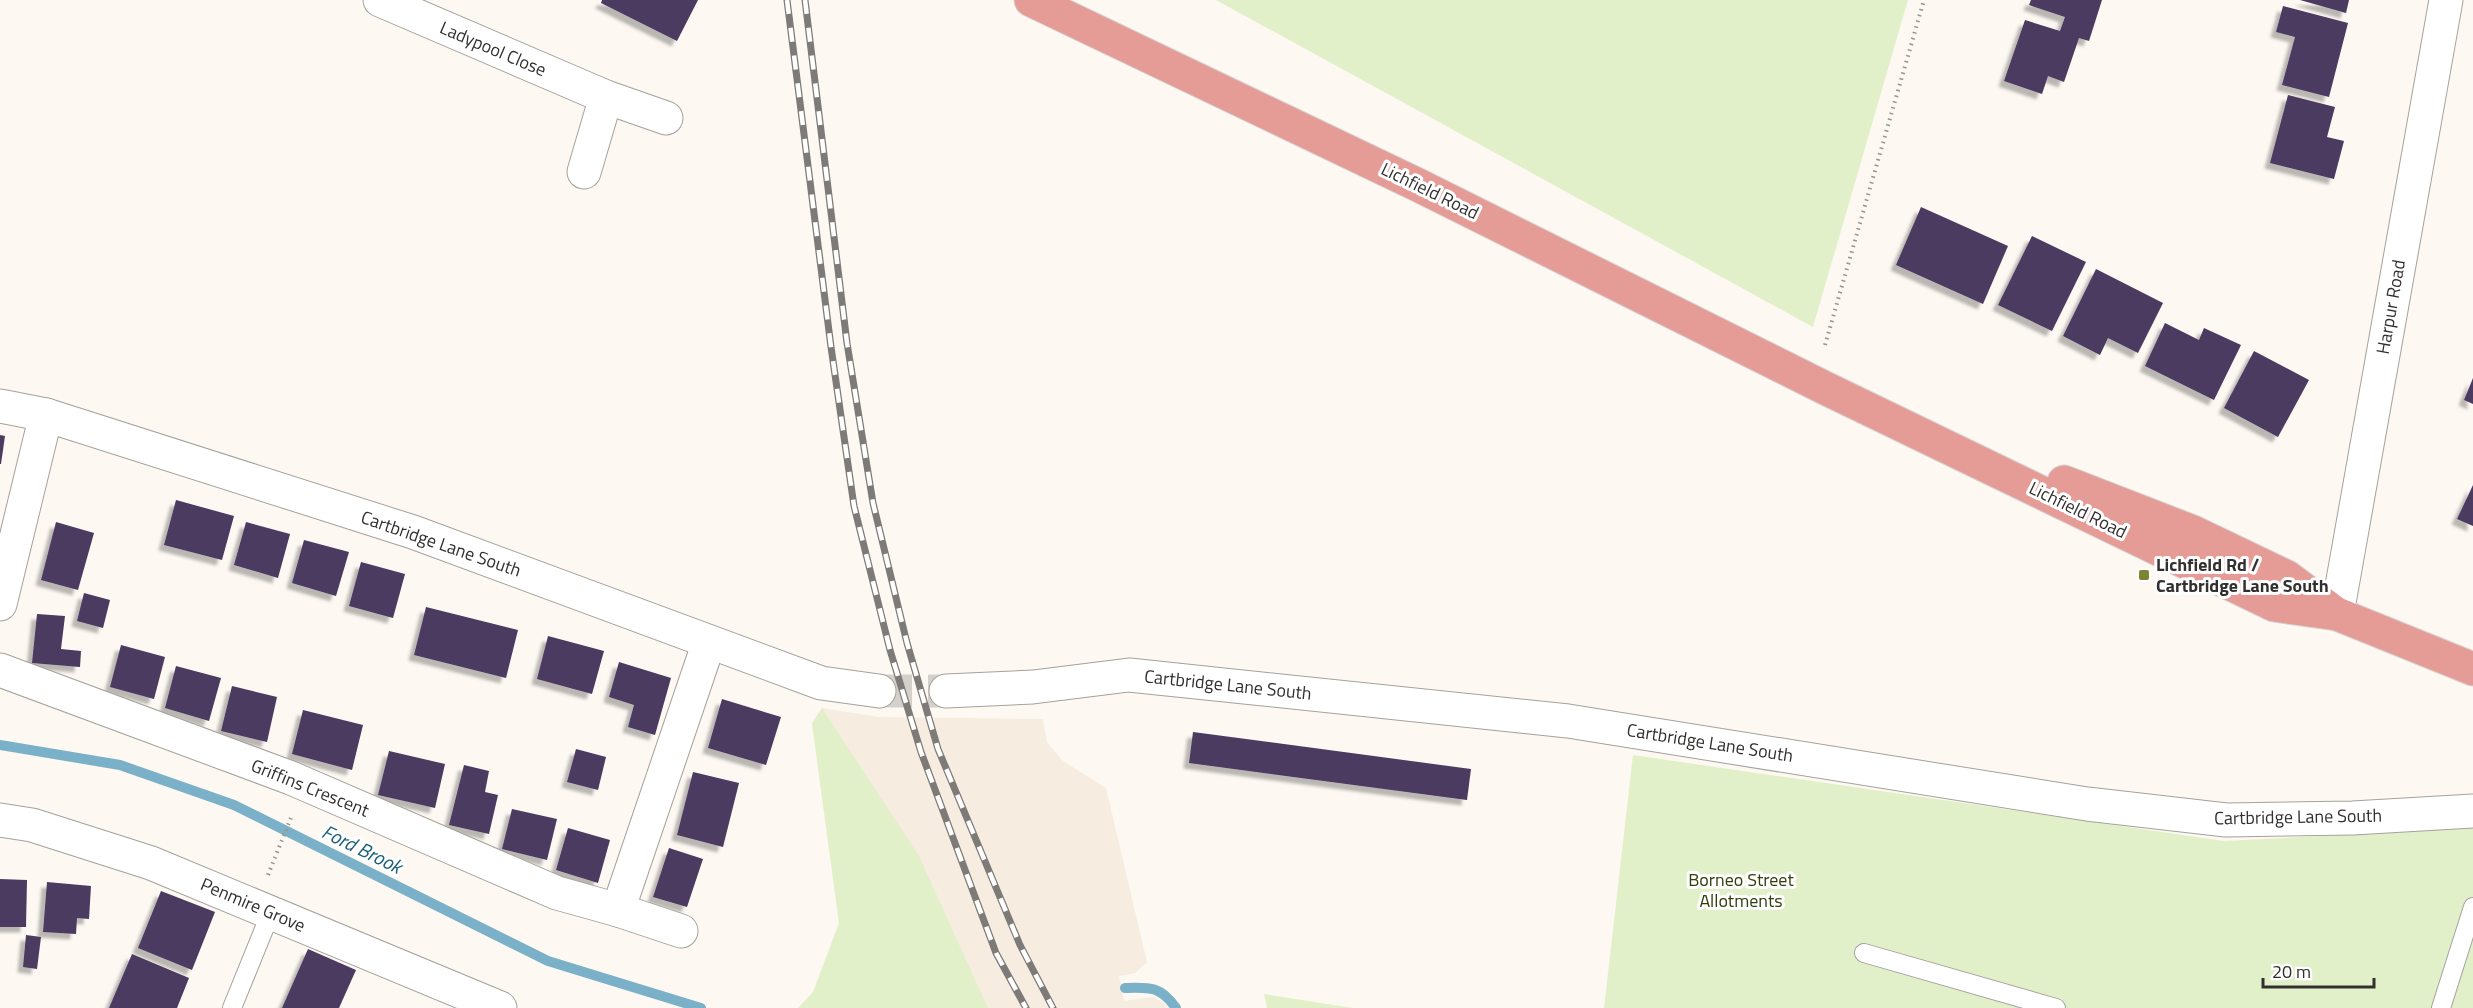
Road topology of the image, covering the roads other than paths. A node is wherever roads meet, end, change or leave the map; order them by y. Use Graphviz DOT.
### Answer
graph roads {
  1 [pos="380,0"];
  2 [pos="1031,0"];
  3 [pos="2446,0"];
  4 [pos="606,97"];
  5 [pos="666,118"];
  6 [pos="584,172"];
  7 [pos="0,406"];
  8 [pos="46,415"];
  9 [pos="0,604"];
  10 [pos="2337,614"];
  11 [pos="709,642"];
  12 [pos="2473,669"];
  13 [pos="0,671"];
  14 [pos="879,691"];
  15 [pos="946,691"];
  16 [pos="2473,811"];
  17 [pos="0,820"];
  18 [pos="267,898"];
  19 [pos="2473,907"];
  20 [pos="618,910"];
  21 [pos="681,931"];
  22 [pos="1864,953"];
  23 [pos="232,1008"];
  24 [pos="500,1008"];
  25 [pos="2056,1008"];
  26 [pos="2441,1008"];
  1 -- 4 [label="street, Ladypool Close"];
  2 -- 10 [label="highway, Lichfield Road"];
  3 -- 10 [label="street, Harpur Road"];
  4 -- 5 [label="street, Ladypool Close"];
  4 -- 6 [label="street"];
  7 -- 8 [label="street, Cartbridge Lane South"];
  8 -- 9 [label="street"];
  8 -- 11 [label="street, Cartbridge Lane South"];
  10 -- 12 [label="highway, Lichfield Road"];
  11 -- 14 [label="street, Cartbridge Lane South"];
  11 -- 20 [label="street"];
  13 -- 20 [label="street, Griffins Crescent"];
  15 -- 16 [label="street, Cartbridge Lane South"];
  17 -- 18 [label="street, Penmire Grove"];
  18 -- 23 [label="lane"];
  18 -- 24 [label="street, Penmire Grove"];
  19 -- 26 [label="lane"];
  20 -- 21 [label="street, Griffins Crescent"];
  22 -- 25 [label="lane"];
}
